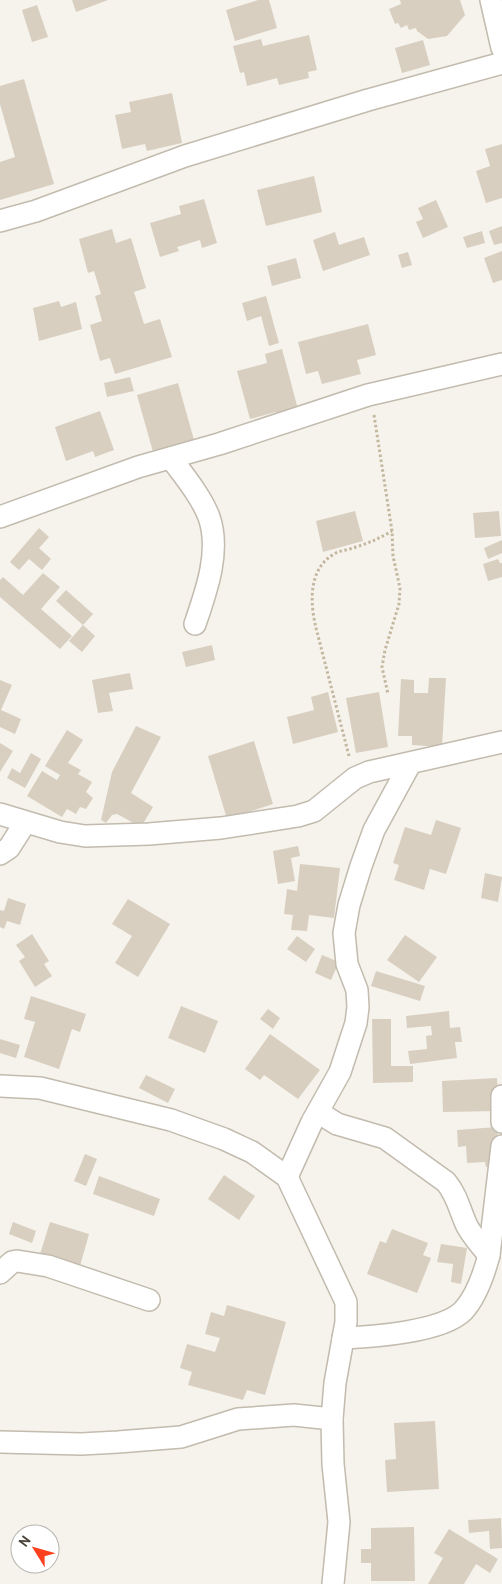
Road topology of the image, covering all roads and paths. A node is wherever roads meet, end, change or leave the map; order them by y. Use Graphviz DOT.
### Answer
graph roads {
  1 [pos="491,0"];
  2 [pos="502,48"];
  3 [pos="502,63"];
  4 [pos="0,221"];
  5 [pos="502,364"];
  6 [pos="368,395"];
  7 [pos="171,458"];
  8 [pos="0,517"];
  9 [pos="392,531"];
  10 [pos="194,624"];
  11 [pos="388,694"];
  12 [pos="502,742"];
  13 [pos="410,764"];
  14 [pos="355,778"];
  15 [pos="0,814"];
  16 [pos="25,823"];
  17 [pos="0,854"];
  18 [pos="0,1086"];
  19 [pos="502,1096"];
  20 [pos="318,1112"];
  21 [pos="502,1122"];
  22 [pos="502,1146"];
  23 [pos="287,1177"];
  24 [pos="489,1255"];
  25 [pos="0,1273"];
  26 [pos="149,1300"];
  27 [pos="343,1338"];
  28 [pos="332,1418"];
  29 [pos="0,1442"];
  30 [pos="333,1584"];
  1 -- 2 [label="street"];
  3 -- 4 [label="street"];
  5 -- 6 [label="street"];
  6 -- 7 [label="street"];
  6 -- 9 [label="path"];
  7 -- 8 [label="street"];
  7 -- 10 [label="street"];
  9 -- 11 [label="path"];
  9 -- 14 [label="path"];
  12 -- 13 [label="street"];
  13 -- 14 [label="street"];
  13 -- 20 [label="street"];
  14 -- 16 [label="street"];
  15 -- 16 [label="street"];
  16 -- 17 [label="street"];
  18 -- 23 [label="street"];
  19 -- 21 [label="street"];
  20 -- 23 [label="street"];
  20 -- 24 [label="street"];
  22 -- 24 [label="street"];
  23 -- 27 [label="street"];
  24 -- 27 [label="street"];
  25 -- 26 [label="street"];
  27 -- 28 [label="street"];
  28 -- 29 [label="street"];
  28 -- 30 [label="street"];
}
